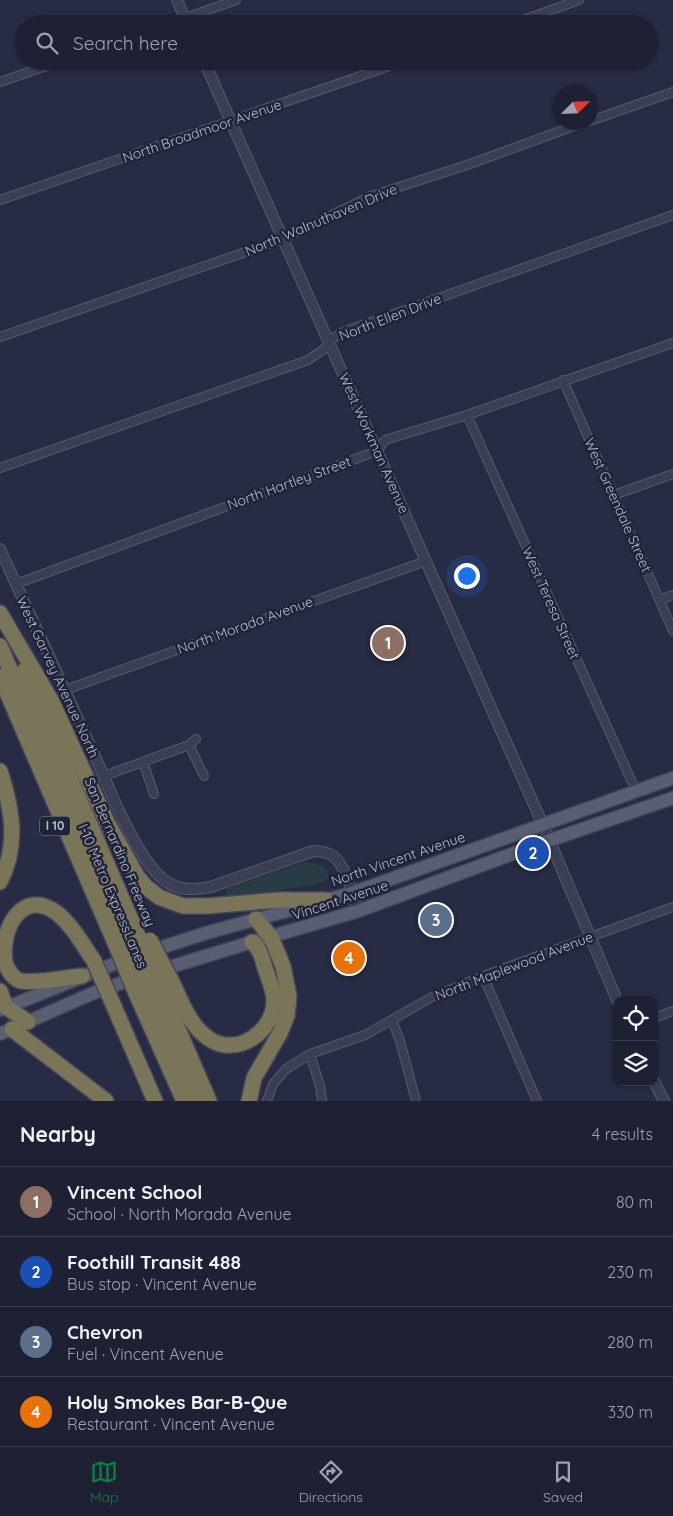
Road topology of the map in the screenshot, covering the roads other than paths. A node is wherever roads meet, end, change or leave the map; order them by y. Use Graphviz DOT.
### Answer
graph roads {
  1 [pos="177,0"];
  2 [pos="236,0"];
  3 [pos="580,0"];
  4 [pos="183,15"];
  5 [pos="200,15"];
  6 [pos="538,15"];
  7 [pos="34,70"];
  8 [pos="208,70"];
  9 [pos="378,70"];
  10 [pos="0,82"];
  11 [pos="673,92"];
  12 [pos="598,118"];
  13 [pos="231,121"];
  14 [pos="563,130"];
  15 [pos="0,200"];
  16 [pos="673,215"];
  17 [pos="283,239"];
  18 [pos="0,337"];
  19 [pos="673,342"];
  20 [pos="330,346"];
  21 [pos="563,380"];
  22 [pos="467,415"];
  23 [pos="377,450"];
  24 [pos="0,468"];
  25 [pos="673,474"];
  26 [pos="614,495"];
  27 [pos="0,549"];
  28 [pos="426,561"];
  29 [pos="16,584"];
  30 [pos="673,595"];
  31 [pos="660,600"];
  32 [pos="0,614"];
  33 [pos="673,631"];
  34 [pos="0,646"];
  35 [pos="0,676"];
  36 [pos="65,690"];
  37 [pos="0,700"];
  38 [pos="196,739"];
  39 [pos="189,745"];
  40 [pos="143,762"];
  41 [pos="0,770"];
  42 [pos="104,776"];
  43 [pos="204,776"];
  44 [pos="673,778"];
  45 [pos="636,791"];
  46 [pos="154,794"];
  47 [pos="673,798"];
  48 [pos="543,825"];
  49 [pos="549,840"];
  50 [pos="0,882"];
  51 [pos="352,893"];
  52 [pos="326,900"];
  53 [pos="673,907"];
  54 [pos="358,911"];
  55 [pos="256,919"];
  56 [pos="272,937"];
  57 [pos="590,938"];
  58 [pos="252,942"];
  59 [pos="129,948"];
  60 [pos="82,976"];
  61 [pos="483,976"];
  62 [pos="146,985"];
  63 [pos="0,991"];
  64 [pos="616,996"];
  65 [pos="3,1008"];
  66 [pos="673,1011"];
  67 [pos="658,1017"];
  68 [pos="392,1020"];
  69 [pos="28,1022"];
  70 [pos="6,1032"];
  71 [pos="310,1054"];
  72 [pos="656,1086"];
  73 [pos="106,1101"];
  74 [pos="156,1101"];
  75 [pos="174,1101"];
  76 [pos="184,1101"];
  77 [pos="197,1101"];
  78 [pos="208,1101"];
  79 [pos="249,1101"];
  80 [pos="267,1101"];
  81 [pos="322,1101"];
  82 [pos="416,1101"];
  83 [pos="537,1101"];
  84 [pos="664,1101"];
  1 -- 4 [label="street"];
  2 -- 5 [label="street"];
  3 -- 6 [label="street"];
  7 -- 10 [label="street"];
  8 -- 13 [label="street, West Workman Avenue"];
  9 -- 13 [label="street, North Broadmoor Avenue"];
  11 -- 12 [label="street"];
  13 -- 15 [label="street, North Broadmoor Avenue"];
  13 -- 17 [label="street, West Workman Avenue"];
  14 -- 17 [label="street, North Walnuthaven Drive"];
  16 -- 20 [label="street, North Ellen Drive"];
  17 -- 18 [label="street, North Walnuthaven Drive"];
  17 -- 20 [label="street, West Workman Avenue"];
  19 -- 21 [label="street, North Hartley Street"];
  20 -- 23 [label="street, West Workman Avenue"];
  20 -- 24 [label="street, North Ellen Drive"];
  21 -- 22 [label="street, North Hartley Street"];
  21 -- 26 [label="street, West Greendale Street"];
  22 -- 23 [label="street, North Hartley Street"];
  22 -- 45 [label="street, West Teresa Street"];
  23 -- 28 [label="street, West Workman Avenue"];
  23 -- 29 [label="street, North Hartley Street"];
  25 -- 26 [label="street"];
  26 -- 31 [label="street, West Greendale Street"];
  27 -- 29 [label="street, West Garvey Avenue North"];
  28 -- 36 [label="street, North Morada Avenue"];
  28 -- 48 [label="street, West Workman Avenue"];
  29 -- 36 [label="street, West Garvey Avenue North"];
  30 -- 31 [label="street"];
  31 -- 33 [label="street, West Greendale Street"];
  32 -- 52 [label="highway"];
  32 -- 59 [label="highway, San Bernardino Freeway / I 10"];
  34 -- 59 [label="highway, I-10 Metro ExpressLanes"];
  35 -- 59 [label="highway, I-10 Metro ExpressLanes"];
  36 -- 42 [label="street, West Garvey Avenue North"];
  37 -- 59 [label="highway, I 10"];
  38 -- 39 [label="street"];
  39 -- 40 [label="street"];
  39 -- 43 [label="street"];
  40 -- 42 [label="street"];
  40 -- 46 [label="street"];
  41 -- 50 [label="highway"];
  42 -- 51 [label="street, West Garvey Avenue North"];
  44 -- 45 [label="main road, North Vincent Avenue"];
  45 -- 48 [label="main road, North Vincent Avenue"];
  47 -- 49 [label="main road"];
  48 -- 49 [label="street, West Workman Avenue"];
  48 -- 51 [label="main road, North Vincent Avenue"];
  49 -- 54 [label="main road, Vincent Avenue"];
  49 -- 57 [label="street, West Workman Avenue"];
  51 -- 52 [label="main road, North Vincent Avenue"];
  51 -- 54 [label="street, West Garvey Avenue North"];
  52 -- 55 [label="main road, North Vincent Avenue"];
  53 -- 57 [label="street, North Maplewood Avenue"];
  54 -- 56 [label="main road, Vincent Avenue"];
  55 -- 56 [label="highway"];
  55 -- 59 [label="main road, North Vincent Avenue"];
  56 -- 58 [label="main road, Vincent Avenue"];
  56 -- 79 [label="highway"];
  57 -- 61 [label="street, North Maplewood Avenue"];
  57 -- 64 [label="street, West Workman Avenue"];
  58 -- 62 [label="main road, Vincent Avenue"];
  58 -- 62 [label="highway"];
  59 -- 60 [label="main road, North Vincent Avenue"];
  59 -- 62 [label="highway, bridge"];
  59 -- 62 [label="highway, I 10"];
  60 -- 65 [label="main road, North Vincent Avenue"];
  60 -- 74 [label="highway, bridge"];
  61 -- 68 [label="street, North Maplewood Avenue"];
  61 -- 83 [label="street"];
  62 -- 69 [label="main road, Vincent Avenue"];
  62 -- 75 [label="highway, I 10"];
  62 -- 76 [label="highway, I-10 Metro ExpressLanes"];
  62 -- 77 [label="highway, I-10 Metro ExpressLanes"];
  62 -- 78 [label="highway, I 10"];
  63 -- 65 [label="highway"];
  65 -- 69 [label="highway"];
  66 -- 67 [label="street"];
  68 -- 71 [label="street, North Maplewood Avenue"];
  68 -- 82 [label="street"];
  69 -- 70 [label="main road, Vincent Avenue"];
  70 -- 73 [label="highway"];
  71 -- 80 [label="street, North Maplewood Avenue"];
  71 -- 81 [label="street"];
  72 -- 84 [label="street"];
}
